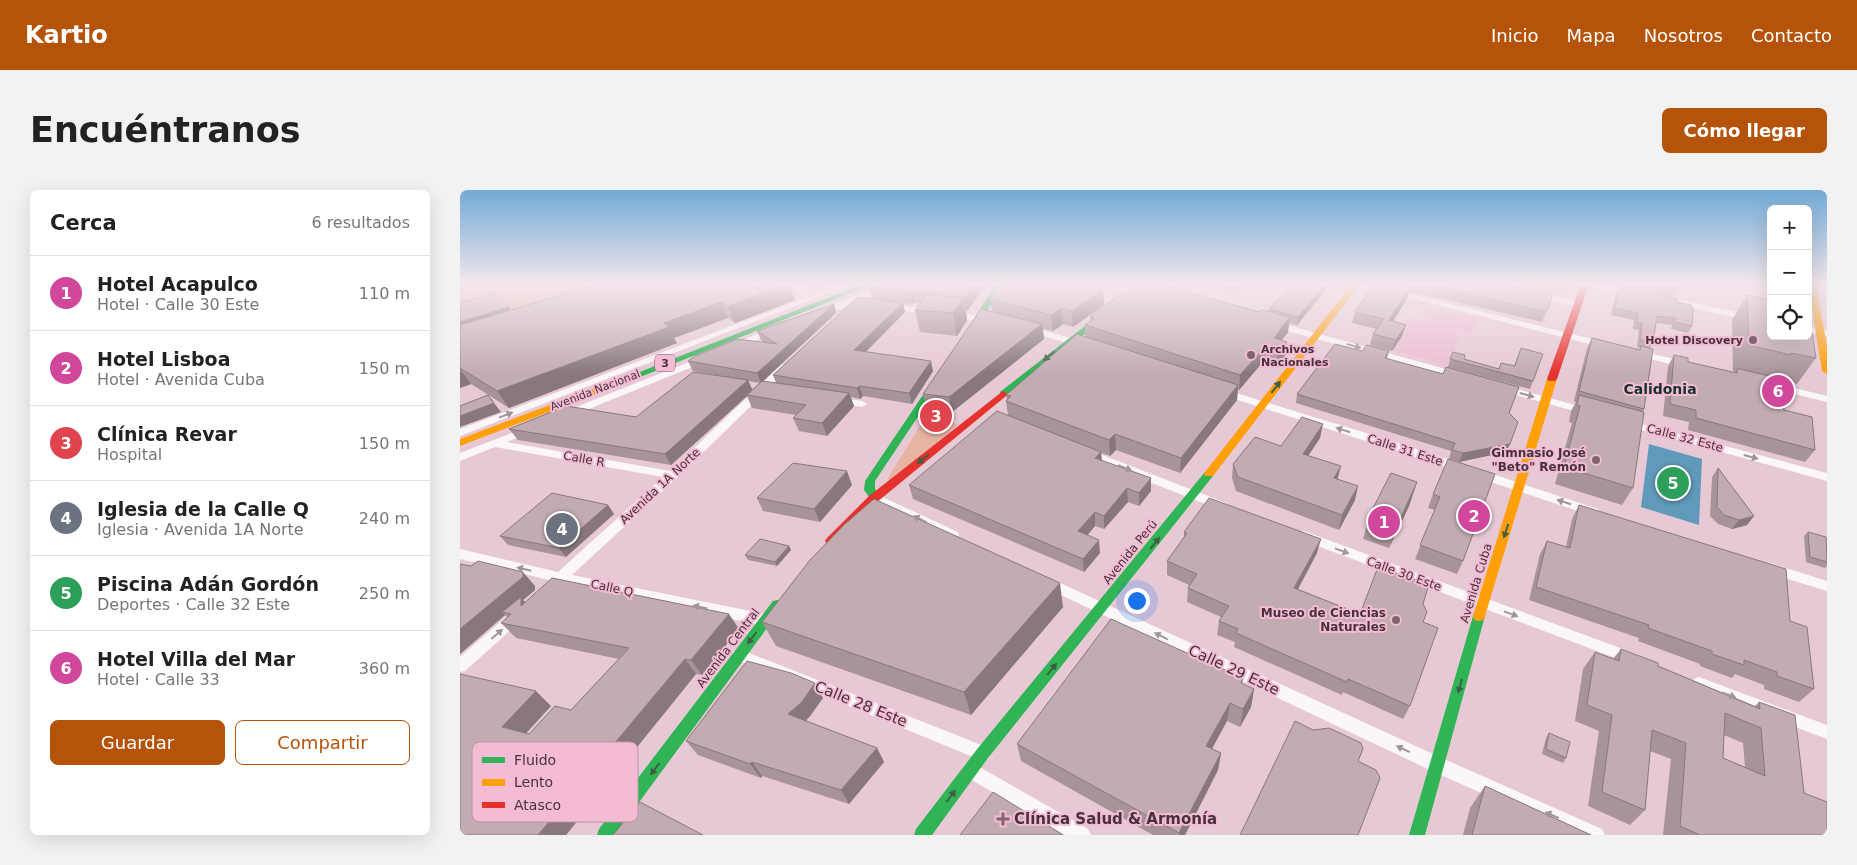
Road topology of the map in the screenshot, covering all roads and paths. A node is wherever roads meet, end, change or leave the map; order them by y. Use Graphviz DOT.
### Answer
graph roads {
  1 [pos="778,314"];
  2 [pos="780,314"];
  3 [pos="795,314"];
  4 [pos="815,314"];
  5 [pos="843,314"];
  6 [pos="956,314"];
  7 [pos="981,314"];
  8 [pos="1103,314"];
  9 [pos="1332,314"];
  10 [pos="1482,314"];
  11 [pos="1574,314"];
  12 [pos="1738,314"];
  13 [pos="1816,314"];
  14 [pos="979,317"];
  15 [pos="838,319"];
  16 [pos="1767,321"];
  17 [pos="997,322"];
  18 [pos="1264,322"];
  19 [pos="1015,326"];
  20 [pos="1818,327"];
  21 [pos="778,328"];
  22 [pos="1316,335"];
  23 [pos="1566,335"];
  24 [pos="1068,340"];
  25 [pos="963,341"];
  26 [pos="1087,346"];
  27 [pos="1611,346"];
  28 [pos="1630,351"];
  29 [pos="790,363"];
  30 [pos="1697,368"];
  31 [pos="1827,371"];
  32 [pos="942,372"];
  33 [pos="668,373"];
  34 [pos="693,377"];
  35 [pos="1469,378"];
  36 [pos="1753,381"];
  37 [pos="1488,384"];
  38 [pos="1207,386"];
  39 [pos="758,387"];
  40 [pos="781,391"];
  41 [pos="826,398"];
  42 [pos="1827,399"];
  43 [pos="1545,400"];
  44 [pos="862,404"];
  45 [pos="1263,405"];
  46 [pos="982,412"];
  47 [pos="1602,416"];
  48 [pos="558,418"];
  49 [pos="1000,419"];
  50 [pos="1620,421"];
  51 [pos="540,425"];
  52 [pos="460,433"];
  53 [pos="460,442"];
  54 [pos="494,443"];
  55 [pos="1074,448"];
  56 [pos="460,457"];
  57 [pos="673,475"];
  58 [pos="1827,477"];
  59 [pos="1520,488"];
  60 [pos="1194,495"];
  61 [pos="876,498"];
  62 [pos="1239,512"];
  63 [pos="1604,515"];
  64 [pos="1293,532"];
  65 [pos="963,540"];
  66 [pos="460,554"];
  67 [pos="820,554"];
  68 [pos="1762,566"];
  69 [pos="1032,574"];
  70 [pos="561,578"];
  71 [pos="1827,586"];
  72 [pos="784,598"];
  73 [pos="1483,603"];
  74 [pos="1102,608"];
  75 [pos="765,620"];
  76 [pos="740,655"];
  77 [pos="460,666"];
  78 [pos="1650,666"];
  79 [pos="1688,680"];
  80 [pos="1827,732"];
  81 [pos="983,753"];
  82 [pos="1438,765"];
  83 [pos="971,770"];
  84 [pos="638,791"];
  85 [pos="615,822"];
  86 [pos="605,835"];
  87 [pos="922,835"];
  88 [pos="1082,835"];
  89 [pos="1417,835"];
  90 [pos="1596,835"];
  52 -- 1 [label="street, Avenida Nacional, one-way"];
  2 -- 53 [label="main road, Avenida Nacional / 3"];
  3 -- 21 [label="main road"];
  4 -- 21 [label="street"];
  5 -- 15 [label="street"];
  6 -- 14 [label="street"];
  7 -- 14 [label="main road"];
  8 -- 24 [label="main road"];
  9 -- 22 [label="main road, Avenida Perú"];
  10 -- 23 [label="street"];
  11 -- 23 [label="main road, Avenida Cuba"];
  12 -- 16 [label="street"];
  13 -- 20 [label="main road"];
  14 -- 17 [label="street"];
  14 -- 25 [label="main road"];
  18 -- 22 [label="street"];
  19 -- 24 [label="street"];
  20 -- 31 [label="main road"];
  21 -- 33 [label="street"];
  22 -- 35 [label="street, one-way"];
  45 -- 22 [label="main road, Avenida Perú, one-way"];
  23 -- 27 [label="street"];
  23 -- 43 [label="main road, Avenida Cuba"];
  24 -- 26 [label="street"];
  24 -- 46 [label="main road, one-way"];
  28 -- 30 [label="street"];
  29 -- 39 [label="street, Avenida 1A Norte"];
  32 -- 61 [label="main road"];
  33 -- 34 [label="street"];
  33 -- 48 [label="street"];
  36 -- 42 [label="street"];
  37 -- 43 [label="street, one-way"];
  38 -- 45 [label="street, Calle 31 Este"];
  39 -- 40 [label="street"];
  39 -- 57 [label="street, Avenida 1A Norte"];
  41 -- 44 [label="street"];
  43 -- 47 [label="street"];
  43 -- 59 [label="main road, Avenida Cuba"];
  59 -- 45 [label="street, Calle 31 Este, one-way"];
  45 -- 60 [label="main road, Avenida Perú"];
  46 -- 49 [label="street"];
  46 -- 61 [label="main road, one-way"];
  50 -- 58 [label="street, Calle 32 Este, one-way"];
  51 -- 54 [label="street"];
  54 -- 56 [label="street"];
  54 -- 57 [label="street, Calle R"];
  55 -- 60 [label="street, one-way"];
  57 -- 70 [label="street, Avenida 1A Norte"];
  63 -- 59 [label="street, Calle 31 Este, one-way"];
  59 -- 73 [label="main road, Avenida Cuba, one-way"];
  60 -- 62 [label="street"];
  74 -- 60 [label="main road, Avenida Perú, one-way"];
  65 -- 61 [label="street, one-way"];
  61 -- 67 [label="main road"];
  64 -- 73 [label="street, Calle 30 Este, one-way"];
  70 -- 66 [label="street, Calle Q, one-way"];
  68 -- 71 [label="street"];
  69 -- 74 [label="street, Calle 29 Este"];
  75 -- 70 [label="street, Calle Q, one-way"];
  77 -- 70 [label="street, Avenida 1A Norte, one-way"];
  72 -- 75 [label="main road, Avenida Central"];
  73 -- 78 [label="street, Calle 30 Este, one-way"];
  73 -- 82 [label="main road, Avenida Cuba, one-way"];
  81 -- 74 [label="main road, Avenida Perú, one-way"];
  82 -- 74 [label="street, Calle 29 Este, one-way"];
  75 -- 76 [label="main road, Avenida Central, one-way"];
  76 -- 81 [label="street, Calle 28 Este"];
  76 -- 84 [label="main road, Avenida Central, one-way"];
  79 -- 80 [label="street, one-way"];
  81 -- 83 [label="main road, Avenida Perú"];
  82 -- 89 [label="main road, Avenida Cuba"];
  90 -- 82 [label="street, Calle 29 Este, one-way"];
  87 -- 83 [label="main road, Avenida Perú, one-way"];
  83 -- 88 [label="street"];
  85 -- 86 [label="main road, Avenida Central, one-way"];
}
